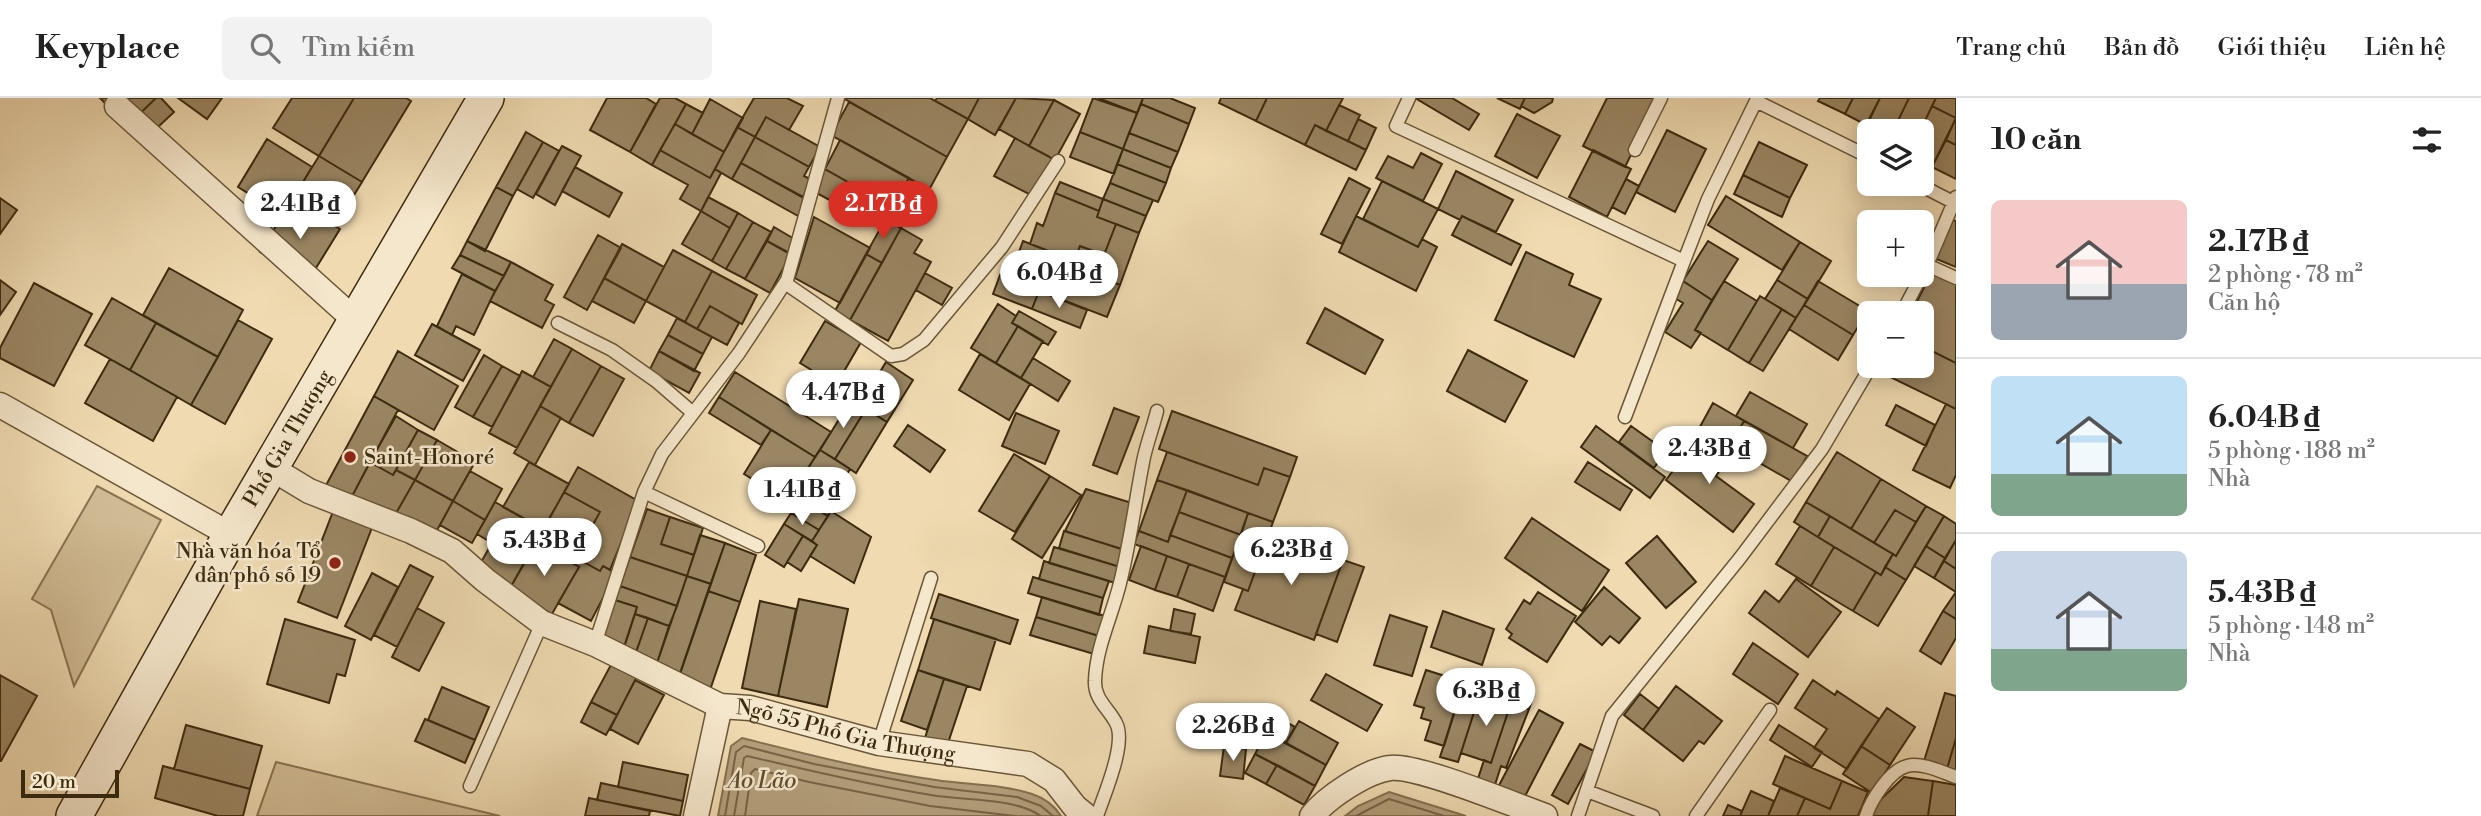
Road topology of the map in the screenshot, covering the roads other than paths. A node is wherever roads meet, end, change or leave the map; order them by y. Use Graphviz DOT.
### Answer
graph roads {
  1 [pos="486,98"];
  2 [pos="1409,98"];
  3 [pos="1661,98"];
  4 [pos="1753,99"];
  5 [pos="836,104"];
  6 [pos="117,106"];
  7 [pos="1635,150"];
  8 [pos="1857,151"];
  9 [pos="1058,161"];
  10 [pos="1934,194"];
  11 [pos="1954,208"];
  12 [pos="1934,250"];
  13 [pos="1685,261"];
  14 [pos="1934,268"];
  15 [pos="1956,278"];
  16 [pos="785,283"];
  17 [pos="356,321"];
  18 [pos="558,323"];
  19 [pos="1864,378"];
  20 [pos="0,405"];
  21 [pos="1157,411"];
  22 [pos="693,413"];
  23 [pos="1625,417"];
  24 [pos="271,468"];
  25 [pos="644,492"];
  26 [pos="231,535"];
  27 [pos="758,546"];
  28 [pos="931,578"];
  29 [pos="542,623"];
  30 [pos="595,644"];
  31 [pos="720,706"];
  32 [pos="1770,710"];
  33 [pos="879,743"];
  34 [pos="1956,776"];
  35 [pos="470,786"];
  36 [pos="1587,791"];
  37 [pos="74,816"];
  38 [pos="696,816"];
  39 [pos="1086,816"];
  40 [pos="1097,816"];
  41 [pos="1312,816"];
  42 [pos="1545,816"];
  43 [pos="1578,816"];
  44 [pos="1653,816"];
  45 [pos="1696,816"];
  46 [pos="1866,816"];
  1 -- 17 [label="street, Phố Gia Thượng"];
  2 -- 13 [label="lane"];
  3 -- 7 [label="lane"];
  4 -- 8 [label="lane"];
  4 -- 13 [label="lane"];
  5 -- 16 [label="lane"];
  6 -- 17 [label="street"];
  9 -- 16 [label="lane"];
  10 -- 11 [label="lane"];
  11 -- 12 [label="lane"];
  13 -- 23 [label="lane"];
  14 -- 15 [label="lane"];
  16 -- 22 [label="lane"];
  17 -- 24 [label="street, Phố Gia Thượng"];
  18 -- 22 [label="lane"];
  19 -- 36 [label="lane"];
  20 -- 26 [label="street"];
  21 -- 40 [label="lane"];
  22 -- 25 [label="lane"];
  24 -- 26 [label="street, Phố Gia Thượng"];
  24 -- 29 [label="street, Ngõ 55 Phố Gia Thượng"];
  25 -- 27 [label="lane"];
  25 -- 30 [label="lane"];
  26 -- 37 [label="street, Phố Gia Thượng"];
  28 -- 33 [label="lane"];
  29 -- 30 [label="street, Ngõ 55 Phố Gia Thượng"];
  29 -- 35 [label="lane"];
  30 -- 31 [label="street, Ngõ 55 Phố Gia Thượng"];
  31 -- 33 [label="street, Ngõ 55 Phố Gia Thượng"];
  31 -- 38 [label="street, Ngõ 55 Phố Gia Thượng"];
  32 -- 45 [label="lane"];
  33 -- 39 [label="street, Ngõ 55 Phố Gia Thượng"];
  34 -- 46 [label="lane"];
  36 -- 43 [label="lane"];
  36 -- 44 [label="lane"];
  41 -- 42 [label="street"];
}
